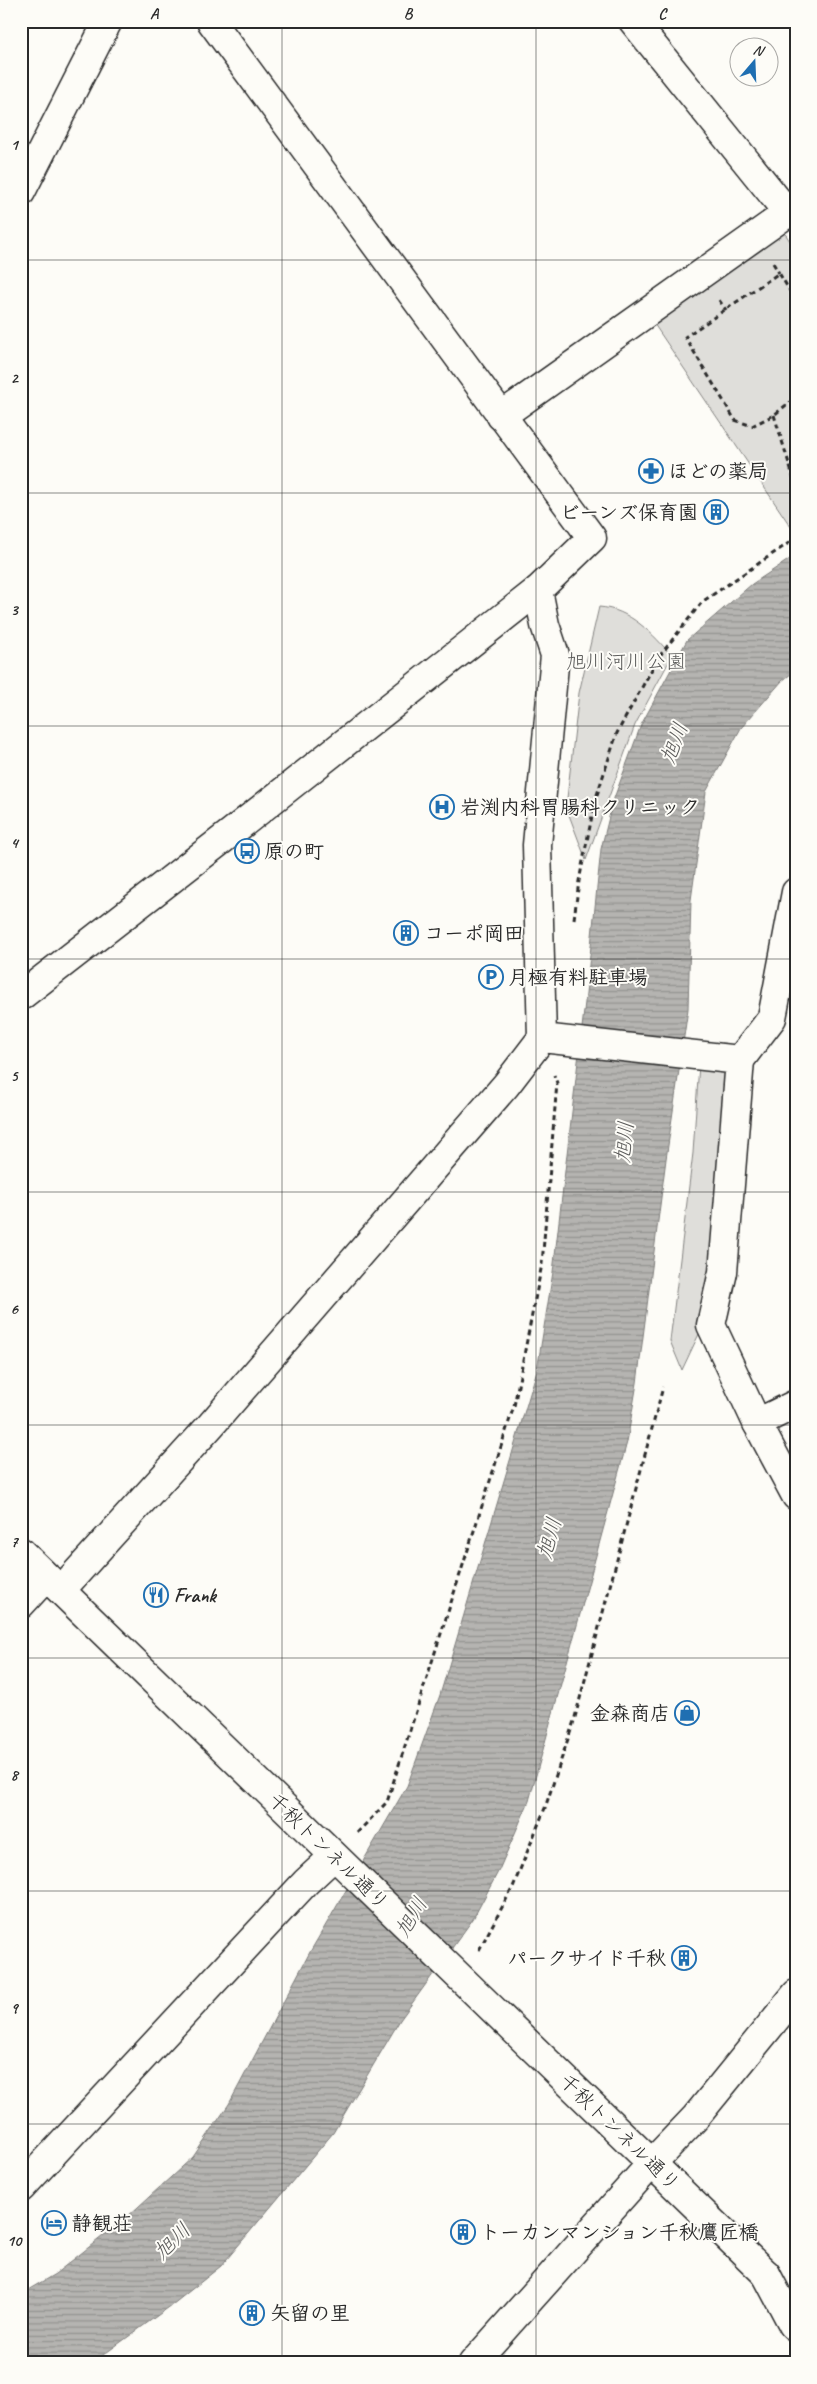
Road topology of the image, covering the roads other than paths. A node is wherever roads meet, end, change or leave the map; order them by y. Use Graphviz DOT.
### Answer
graph roads {
  1 [pos="108,21"];
  2 [pos="211,21"];
  3 [pos="633,21"];
  4 [pos="21,192"];
  5 [pos="792,209"];
  6 [pos="501,416"];
  7 [pos="538,590"];
  8 [pos="796,892"];
  9 [pos="21,996"];
  10 [pos="784,1013"];
  11 [pos="542,1038"];
  12 [pos="740,1060"];
  13 [pos="796,1404"];
  14 [pos="757,1423"];
  15 [pos="796,1496"];
  16 [pos="21,1552"];
  17 [pos="53,1584"];
  18 [pos="21,1604"];
  19 [pos="334,1856"];
  20 [pos="796,1994"];
  21 [pos="652,2163"];
  22 [pos="21,2188"];
  23 [pos="766,2274"];
  24 [pos="796,2288"];
  25 [pos="796,2327"];
  26 [pos="473,2363"];
  1 -- 4 [label="street"];
  2 -- 6 [label="street"];
  3 -- 5 [label="street"];
  5 -- 6 [label="street"];
  6 -- 7 [label="street"];
  7 -- 9 [label="street"];
  7 -- 11 [label="street"];
  8 -- 10 [label="street"];
  10 -- 12 [label="street"];
  11 -- 12 [label="street"];
  11 -- 17 [label="street"];
  12 -- 14 [label="street"];
  13 -- 14 [label="street"];
  14 -- 15 [label="street"];
  16 -- 17 [label="street, 千秋トンネル通り"];
  17 -- 18 [label="street"];
  17 -- 19 [label="street, 千秋トンネル通り"];
  19 -- 21 [label="street, 千秋トンネル通り"];
  19 -- 22 [label="street"];
  20 -- 21 [label="street"];
  21 -- 23 [label="street, 千秋トンネル通り"];
  21 -- 26 [label="street"];
  23 -- 24 [label="street, 千秋トンネル通り"];
  23 -- 25 [label="street, 千秋トンネル通り"];
}
